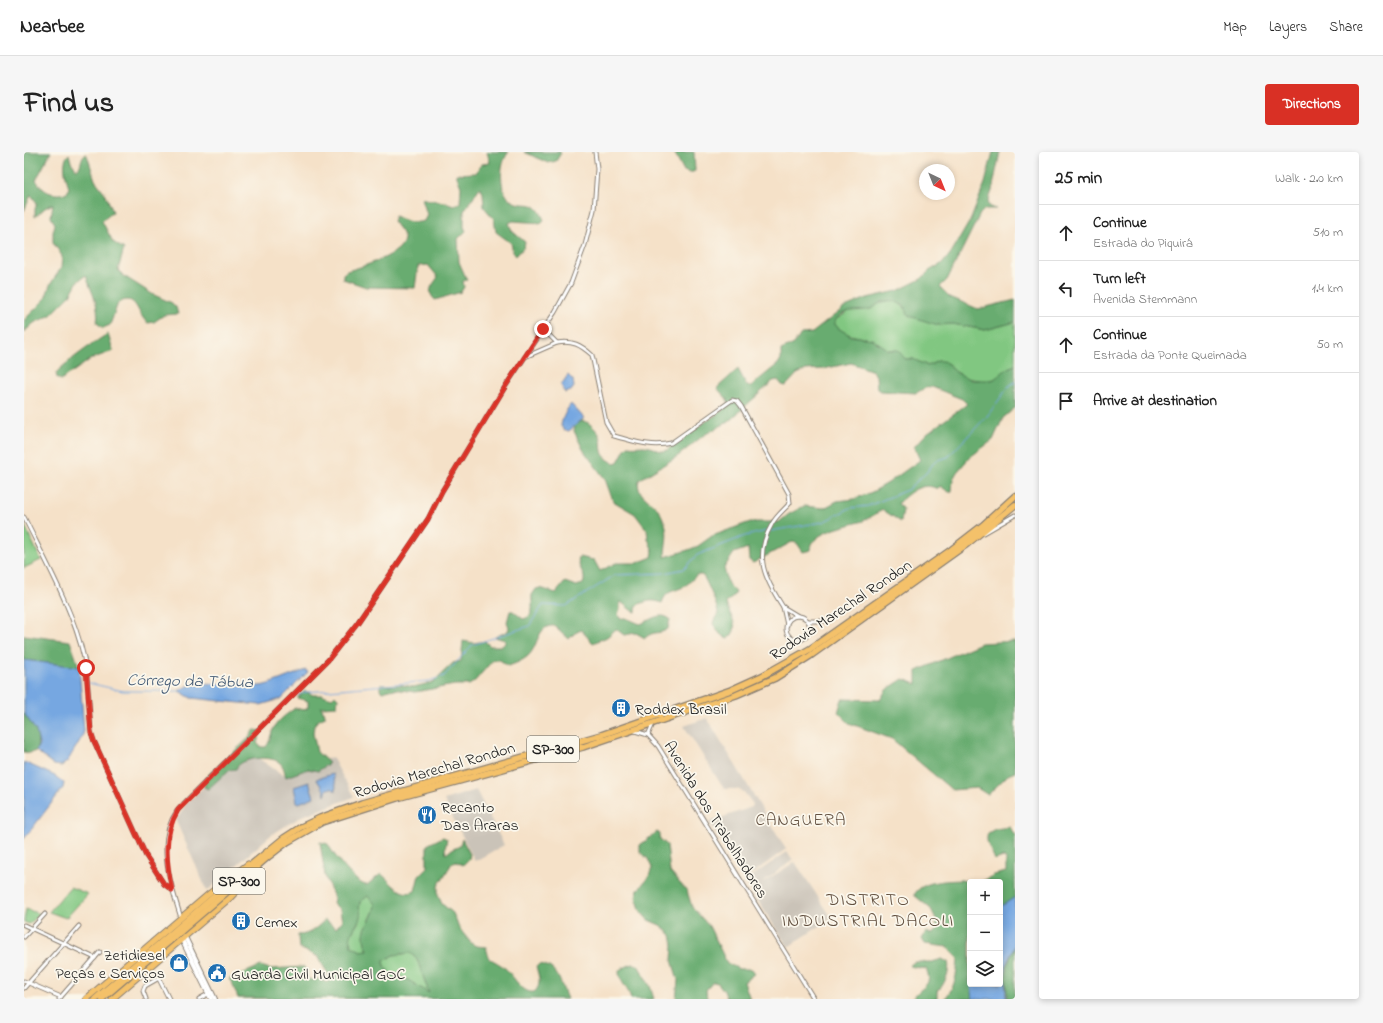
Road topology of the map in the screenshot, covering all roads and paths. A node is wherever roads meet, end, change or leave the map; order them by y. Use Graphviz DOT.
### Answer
graph roads {
  1 [pos="595,152"];
  2 [pos="543,329"];
  3 [pos="558,343"];
  4 [pos="524,357"];
  5 [pos="1015,496"];
  6 [pos="1015,505"];
  7 [pos="1015,515"];
  8 [pos="24,517"];
  9 [pos="967,544"];
  10 [pos="783,607"];
  11 [pos="798,616"];
  12 [pos="808,621"];
  13 [pos="825,621"];
  14 [pos="787,625"];
  15 [pos="654,723"];
  16 [pos="633,730"];
  17 [pos="648,735"];
  18 [pos="267,854"];
  19 [pos="172,890"];
  20 [pos="45,914"];
  21 [pos="181,918"];
  22 [pos="24,925"];
  23 [pos="79,926"];
  24 [pos="32,929"];
  25 [pos="24,938"];
  26 [pos="183,939"];
  27 [pos="64,943"];
  28 [pos="100,952"];
  29 [pos="95,958"];
  30 [pos="24,981"];
  31 [pos="29,983"];
  32 [pos="24,988"];
  33 [pos="210,993"];
  34 [pos="60,998"];
  35 [pos="86,999"];
  36 [pos="95,999"];
  37 [pos="102,999"];
  38 [pos="112,999"];
  39 [pos="146,999"];
  40 [pos="169,999"];
  41 [pos="199,999"];
  42 [pos="211,999"];
  43 [pos="215,999"];
  44 [pos="814,999"];
  1 -- 2 [label="street"];
  2 -- 3 [label="street"];
  2 -- 4 [label="street"];
  3 -- 4 [label="street"];
  3 -- 10 [label="street"];
  4 -- 19 [label="street"];
  5 -- 18 [label="highway, Rodovia Marechal Rondon / SP-300"];
  6 -- 9 [label="highway, Rodovia Marechal Rondon / SP-300"];
  7 -- 9 [label="street"];
  8 -- 19 [label="street"];
  9 -- 15 [label="highway, Rodovia Marechal Rondon / SP-300"];
  10 -- 11 [label="street"];
  10 -- 14 [label="street"];
  11 -- 12 [label="street"];
  11 -- 14 [label="street"];
  12 -- 13 [label="street"];
  12 -- 14 [label="street"];
  15 -- 16 [label="highway, Rodovia Marechal Rondon / SP-300"];
  15 -- 17 [label="street, Avenida dos Trabalhadores"];
  16 -- 17 [label="street, Avenida dos Trabalhadores"];
  16 -- 18 [label="highway, Rodovia Marechal Rondon / SP-300"];
  17 -- 44 [label="street, Avenida dos Trabalhadores"];
  18 -- 21 [label="main road"];
  18 -- 26 [label="main road"];
  18 -- 36 [label="highway, Rodovia Marechal Rondon / SP-300"];
  18 -- 37 [label="highway, Rodovia Marechal Rondon / SP-300"];
  19 -- 21 [label="street"];
  20 -- 24 [label="street"];
  21 -- 35 [label="main road"];
  22 -- 24 [label="street"];
  23 -- 27 [label="street"];
  24 -- 25 [label="street"];
  24 -- 27 [label="street"];
  26 -- 33 [label="street"];
  26 -- 38 [label="main road"];
  27 -- 29 [label="street"];
  27 -- 31 [label="street"];
  28 -- 29 [label="street"];
  29 -- 34 [label="street"];
  30 -- 31 [label="street"];
  31 -- 32 [label="street"];
  31 -- 34 [label="street"];
  33 -- 41 [label="street"];
  33 -- 42 [label="street"];
  33 -- 43 [label="street"];
  39 -- 40 [label="street"];
}
